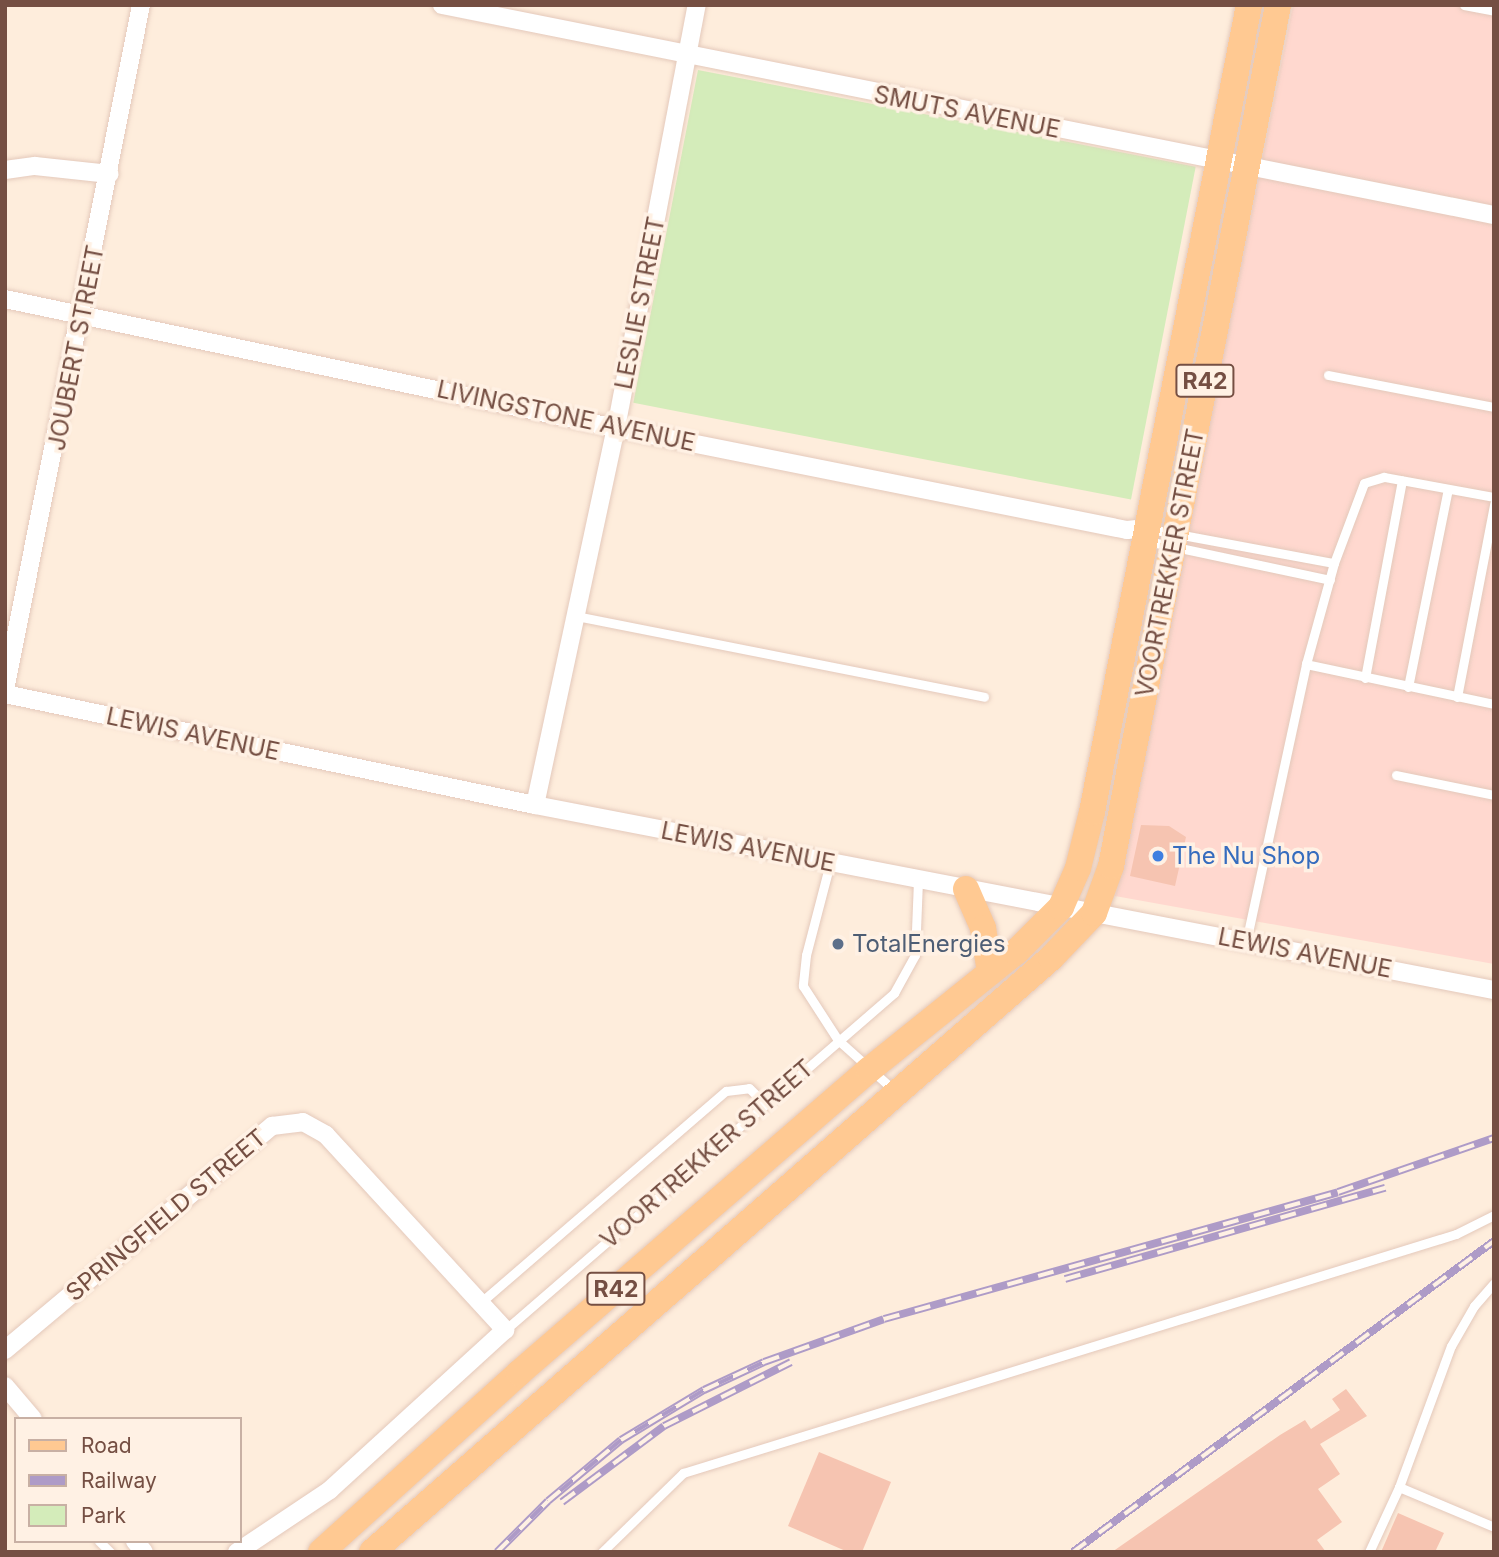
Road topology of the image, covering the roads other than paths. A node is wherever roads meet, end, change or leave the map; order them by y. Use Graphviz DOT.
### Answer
graph roads {
  1 [pos="141,5"];
  2 [pos="442,5"];
  3 [pos="697,5"];
  4 [pos="1249,5"];
  5 [pos="1278,5"];
  6 [pos="1464,5"];
  7 [pos="1494,11"];
  8 [pos="686,57"];
  9 [pos="1219,162"];
  10 [pos="1245,167"];
  11 [pos="5,170"];
  12 [pos="110,174"];
  13 [pos="1494,215"];
  14 [pos="5,299"];
  15 [pos="83,314"];
  16 [pos="1328,375"];
  17 [pos="1494,407"];
  18 [pos="616,428"];
  19 [pos="1402,480"];
  20 [pos="1448,489"];
  21 [pos="1494,497"];
  22 [pos="1494,504"];
  23 [pos="1140,533"];
  24 [pos="1176,539"];
  25 [pos="1334,564"];
  26 [pos="1330,580"];
  27 [pos="576,616"];
  28 [pos="1307,664"];
  29 [pos="1365,678"];
  30 [pos="1408,687"];
  31 [pos="5,692"];
  32 [pos="984,697"];
  33 [pos="1457,697"];
  34 [pos="1494,704"];
  35 [pos="1396,775"];
  36 [pos="1494,795"];
  37 [pos="536,806"];
  38 [pos="830,863"];
  39 [pos="918,881"];
  40 [pos="966,889"];
  41 [pos="1061,907"];
  42 [pos="1094,913"];
  43 [pos="1246,942"];
  44 [pos="990,972"];
  45 [pos="1494,990"];
  46 [pos="838,1040"];
  47 [pos="869,1070"];
  48 [pos="896,1092"];
  49 [pos="765,1104"];
  50 [pos="1494,1214"];
  51 [pos="1494,1283"];
  52 [pos="480,1303"];
  53 [pos="505,1330"];
  54 [pos="569,1330"];
  55 [pos="5,1350"];
  56 [pos="592,1358"];
  57 [pos="5,1386"];
  58 [pos="31,1417"];
  59 [pos="1399,1488"];
  60 [pos="1494,1527"];
  61 [pos="237,1552"];
  62 [pos="321,1552"];
  63 [pos="372,1552"];
  64 [pos="602,1552"];
  65 [pos="1369,1552"];
  1 -- 12 [label="street, JOUBERT STREET"];
  2 -- 8 [label="street, SMUTS AVENUE"];
  3 -- 8 [label="street, LESLIE STREET"];
  4 -- 9 [label="main road, VOORTREKKER STREET / R42"];
  5 -- 10 [label="main road, VOORTREKKER STREET / R42"];
  6 -- 7 [label="lane"];
  8 -- 9 [label="street, SMUTS AVENUE"];
  8 -- 18 [label="street, LESLIE STREET"];
  9 -- 10 [label="street, SMUTS AVENUE"];
  9 -- 23 [label="main road, VOORTREKKER STREET / R42"];
  10 -- 13 [label="street, SMUTS AVENUE"];
  10 -- 24 [label="main road, VOORTREKKER STREET / R42"];
  11 -- 12 [label="street"];
  12 -- 15 [label="street, JOUBERT STREET"];
  14 -- 15 [label="street, LIVINGSTONE AVENUE"];
  15 -- 18 [label="street, LIVINGSTONE AVENUE"];
  15 -- 31 [label="street, JOUBERT STREET"];
  16 -- 17 [label="lane"];
  18 -- 23 [label="street, LIVINGSTONE AVENUE"];
  18 -- 27 [label="street, LESLIE STREET"];
  19 -- 20 [label="lane"];
  19 -- 25 [label="lane"];
  19 -- 29 [label="lane"];
  20 -- 21 [label="lane"];
  20 -- 30 [label="lane"];
  22 -- 33 [label="lane"];
  23 -- 24 [label="lane, LIVINGSTONE AVENUE"];
  23 -- 41 [label="main road, VOORTREKKER STREET / R42"];
  24 -- 25 [label="lane, LIVINGSTONE AVENUE"];
  24 -- 26 [label="lane, LIVINGSTONE AVENUE"];
  24 -- 42 [label="main road, VOORTREKKER STREET / R42"];
  25 -- 26 [label="lane"];
  26 -- 28 [label="lane"];
  27 -- 32 [label="lane"];
  27 -- 37 [label="street, LESLIE STREET"];
  28 -- 29 [label="lane"];
  28 -- 43 [label="lane"];
  29 -- 30 [label="lane"];
  30 -- 33 [label="lane"];
  31 -- 37 [label="street, LEWIS AVENUE"];
  33 -- 34 [label="lane"];
  35 -- 36 [label="lane"];
  37 -- 38 [label="street, LEWIS AVENUE"];
  38 -- 39 [label="street, LEWIS AVENUE"];
  38 -- 46 [label="lane"];
  39 -- 40 [label="street, LEWIS AVENUE"];
  39 -- 46 [label="lane, VOORTREKKER STREET"];
  40 -- 41 [label="street, LEWIS AVENUE"];
  40 -- 44 [label="main road"];
  41 -- 42 [label="street, LEWIS AVENUE"];
  41 -- 44 [label="main road, R42"];
  42 -- 43 [label="street, LEWIS AVENUE"];
  42 -- 48 [label="main road, R42"];
  43 -- 45 [label="street, LEWIS AVENUE"];
  44 -- 47 [label="main road, R42"];
  46 -- 47 [label="lane"];
  46 -- 49 [label="lane, VOORTREKKER STREET"];
  47 -- 48 [label="lane"];
  47 -- 54 [label="main road, R42"];
  48 -- 56 [label="main road, R42"];
  49 -- 52 [label="lane"];
  49 -- 53 [label="lane, VOORTREKKER STREET"];
  50 -- 64 [label="lane"];
  51 -- 59 [label="lane"];
  52 -- 53 [label="street, SPRINGFIELD STREET"];
  52 -- 55 [label="street, SPRINGFIELD STREET"];
  53 -- 61 [label="street, VOORTREKKER STREET"];
  54 -- 56 [label="main road"];
  54 -- 62 [label="main road, R42"];
  56 -- 63 [label="main road, R42"];
  57 -- 58 [label="street"];
  59 -- 60 [label="lane"];
  59 -- 65 [label="lane"];
}
